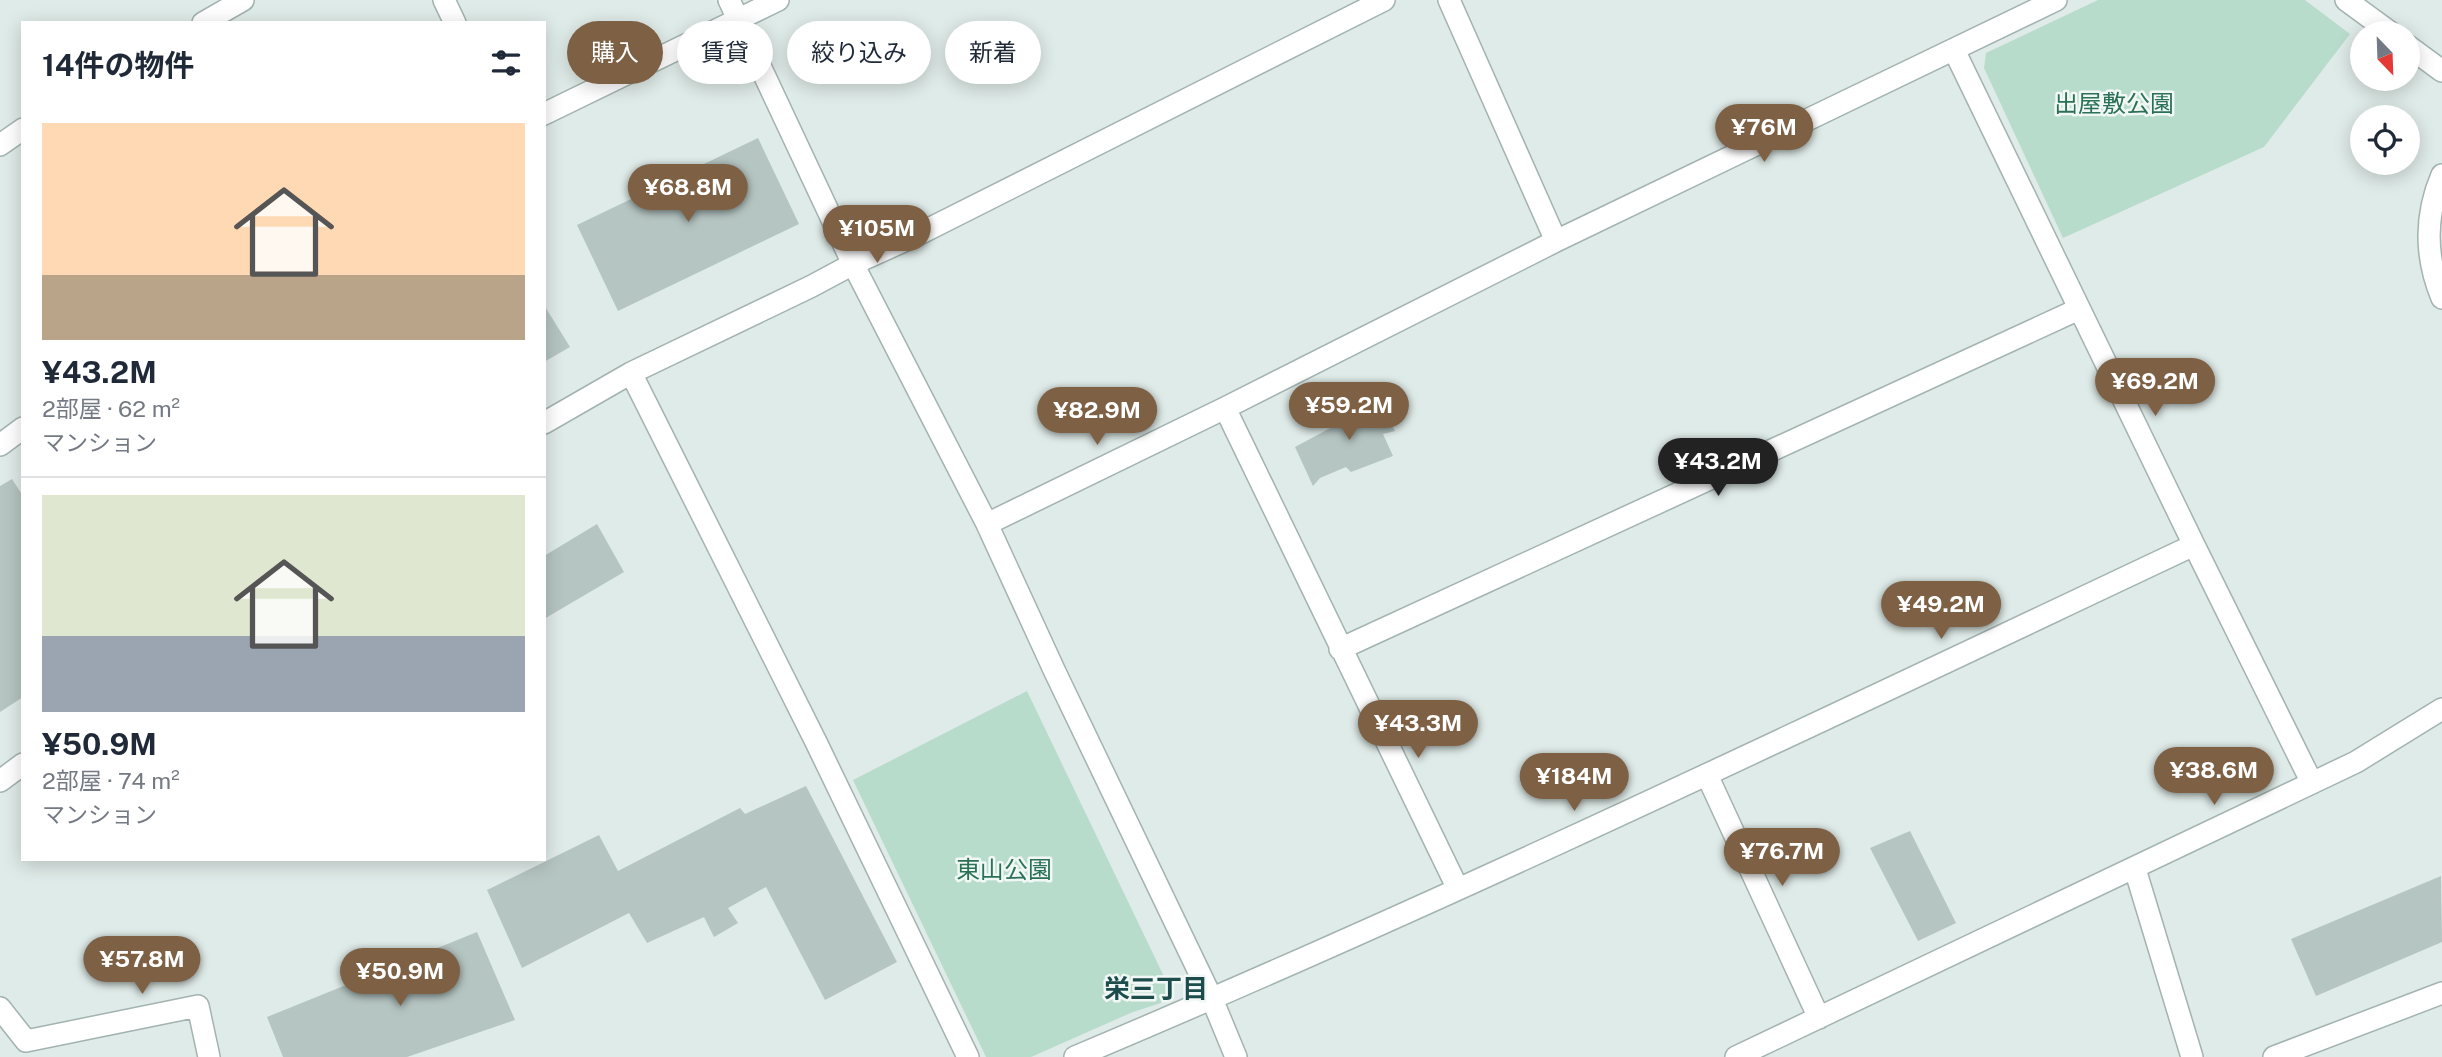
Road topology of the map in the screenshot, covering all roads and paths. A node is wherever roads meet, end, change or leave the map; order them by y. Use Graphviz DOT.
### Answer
graph roads {
  1 [pos="243,0"];
  2 [pos="444,0"];
  3 [pos="729,0"];
  4 [pos="778,0"];
  5 [pos="1384,0"];
  6 [pos="1449,0"];
  7 [pos="2056,0"];
  8 [pos="2346,0"];
  9 [pos="739,20"];
  10 [pos="206,21"];
  11 [pos="454,21"];
  12 [pos="2375,21"];
  13 [pos="1954,50"];
  14 [pos="2420,55"];
  15 [pos="2442,71"];
  16 [pos="546,113"];
  17 [pos="21,130"];
  18 [pos="0,145"];
  19 [pos="2442,175"];
  20 [pos="1556,241"];
  21 [pos="853,264"];
  22 [pos="2442,298"];
  23 [pos="2079,309"];
  24 [pos="631,373"];
  25 [pos="1225,408"];
  26 [pos="546,422"];
  27 [pos="21,429"];
  28 [pos="0,444"];
  29 [pos="987,524"];
  30 [pos="2194,545"];
  31 [pos="1340,649"];
  32 [pos="2442,709"];
  33 [pos="21,765"];
  34 [pos="1707,775"];
  35 [pos="0,781"];
  36 [pos="2312,783"];
  37 [pos="2135,869"];
  38 [pos="1458,889"];
  39 [pos="2442,993"];
  40 [pos="1212,999"];
  41 [pos="0,1008"];
  42 [pos="1819,1018"];
  43 [pos="209,1057"];
  44 [pos="968,1057"];
  45 [pos="1074,1057"];
  46 [pos="1236,1057"];
  47 [pos="1736,1057"];
  48 [pos="2192,1057"];
  49 [pos="2274,1057"];
  1 -- 10 [label="street"];
  2 -- 11 [label="street"];
  3 -- 9 [label="street"];
  4 -- 9 [label="street"];
  5 -- 21 [label="street"];
  6 -- 20 [label="street"];
  7 -- 13 [label="street"];
  8 -- 12 [label="street"];
  9 -- 16 [label="street"];
  9 -- 21 [label="street"];
  13 -- 20 [label="street"];
  13 -- 23 [label="street"];
  14 -- 15 [label="street"];
  17 -- 18 [label="street"];
  19 -- 22 [label="street"];
  20 -- 25 [label="street"];
  21 -- 24 [label="street"];
  21 -- 29 [label="street"];
  23 -- 30 [label="street"];
  23 -- 31 [label="street"];
  24 -- 26 [label="street"];
  24 -- 44 [label="street"];
  25 -- 29 [label="street"];
  25 -- 31 [label="street"];
  27 -- 28 [label="street"];
  29 -- 40 [label="street"];
  30 -- 34 [label="street"];
  30 -- 36 [label="street"];
  31 -- 38 [label="street"];
  32 -- 36 [label="street"];
  33 -- 35 [label="street"];
  34 -- 38 [label="street"];
  34 -- 42 [label="street"];
  36 -- 37 [label="street"];
  37 -- 42 [label="street"];
  37 -- 48 [label="street"];
  38 -- 40 [label="street"];
  39 -- 49 [label="street"];
  40 -- 45 [label="street"];
  40 -- 46 [label="street"];
  41 -- 43 [label="street"];
  42 -- 47 [label="street"];
}
